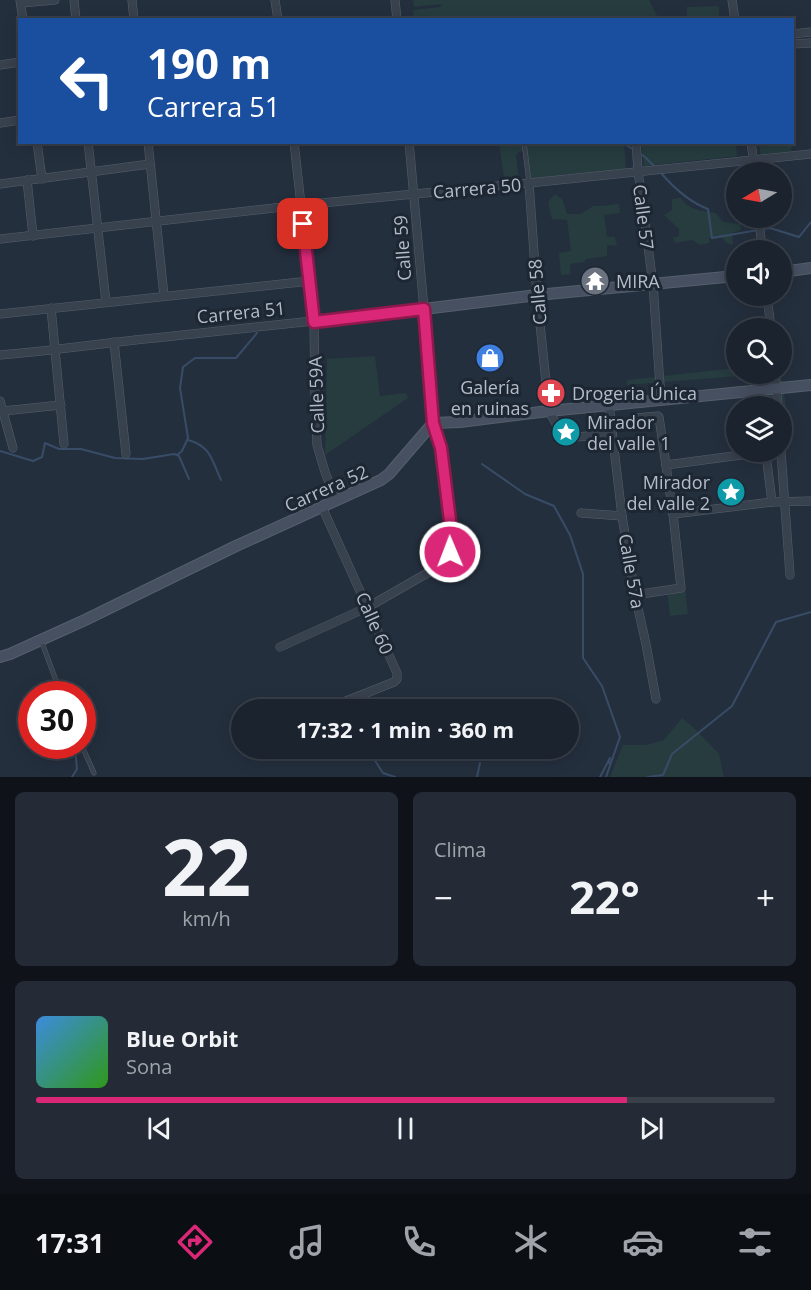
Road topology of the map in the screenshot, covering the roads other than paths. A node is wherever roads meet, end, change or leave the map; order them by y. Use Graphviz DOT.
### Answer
graph roads {
  1 [pos="55,0"];
  2 [pos="74,0"];
  3 [pos="132,0"];
  4 [pos="275,0"];
  5 [pos="395,0"];
  6 [pos="732,0"];
  7 [pos="737,0"];
  8 [pos="20,2"];
  9 [pos="23,18"];
  10 [pos="76,18"];
  11 [pos="134,18"];
  12 [pos="278,18"];
  13 [pos="397,18"];
  14 [pos="735,18"];
  15 [pos="739,18"];
  16 [pos="811,32"];
  17 [pos="794,34"];
  18 [pos="811,43"];
  19 [pos="794,44"];
  20 [pos="18,62"];
  21 [pos="0,65"];
  22 [pos="18,120"];
  23 [pos="0,123"];
  24 [pos="38,144"];
  25 [pos="88,144"];
  26 [pos="148,144"];
  27 [pos="294,144"];
  28 [pos="409,144"];
  29 [pos="524,144"];
  30 [pos="636,144"];
  31 [pos="751,144"];
  32 [pos="811,154"];
  33 [pos="754,159"];
  34 [pos="754,162"];
  35 [pos="150,164"];
  36 [pos="638,171"];
  37 [pos="91,173"];
  38 [pos="42,179"];
  39 [pos="27,180"];
  40 [pos="529,183"];
  41 [pos="0,184"];
  42 [pos="414,194"];
  43 [pos="301,205"];
  44 [pos="157,221"];
  45 [pos="97,228"];
  46 [pos="33,236"];
  47 [pos="0,239"];
  48 [pos="811,268"];
  49 [pos="792,271"];
  50 [pos="726,277"];
  51 [pos="310,281"];
  52 [pos="653,284"];
  53 [pos="537,295"];
  54 [pos="164,296"];
  55 [pos="106,302"];
  56 [pos="51,309"];
  57 [pos="424,309"];
  58 [pos="0,314"];
  59 [pos="314,322"];
  60 [pos="114,342"];
  61 [pos="56,350"];
  62 [pos="0,355"];
  63 [pos="776,384"];
  64 [pos="811,385"];
  65 [pos="776,388"];
  66 [pos="777,396"];
  67 [pos="661,400"];
  68 [pos="0,401"];
  69 [pos="61,405"];
  70 [pos="609,405"];
  71 [pos="3,411"];
  72 [pos="549,411"];
  73 [pos="636,418"];
  74 [pos="433,423"];
  75 [pos="612,434"];
  76 [pos="64,444"];
  77 [pos="13,448"];
  78 [pos="126,454"];
  79 [pos="782,462"];
  80 [pos="666,465"];
  81 [pos="336,501"];
  82 [pos="811,501"];
  83 [pos="772,502"];
  84 [pos="784,502"];
  85 [pos="322,507"];
  86 [pos="581,513"];
  87 [pos="673,514"];
  88 [pos="622,516"];
  89 [pos="790,575"];
  90 [pos="635,595"];
  91 [pos="368,607"];
  92 [pos="41,640"];
  93 [pos="280,647"];
  94 [pos="0,657"];
  95 [pos="56,681"];
  96 [pos="351,699"];
  97 [pos="656,699"];
  98 [pos="88,759"];
  99 [pos="94,773"];
  1 -- 8 [label="street"];
  2 -- 10 [label="street"];
  3 -- 11 [label="street"];
  4 -- 12 [label="street"];
  5 -- 13 [label="street"];
  6 -- 14 [label="street"];
  7 -- 15 [label="street"];
  8 -- 9 [label="street"];
  16 -- 17 [label="street"];
  18 -- 19 [label="street"];
  20 -- 21 [label="street"];
  22 -- 23 [label="street"];
  24 -- 38 [label="street"];
  25 -- 37 [label="street"];
  26 -- 35 [label="street"];
  27 -- 43 [label="street, Calle 59A"];
  28 -- 42 [label="street, Calle 59"];
  29 -- 40 [label="lane, Calle 58"];
  30 -- 36 [label="street, Calle 57"];
  31 -- 33 [label="street"];
  32 -- 33 [label="street, Carrera 50"];
  33 -- 34 [label="street"];
  33 -- 36 [label="street, Carrera 50"];
  35 -- 37 [label="street"];
  35 -- 44 [label="street"];
  36 -- 40 [label="street, Carrera 50"];
  36 -- 52 [label="street, Calle 57"];
  37 -- 38 [label="street"];
  37 -- 45 [label="street"];
  38 -- 39 [label="street"];
  39 -- 41 [label="street"];
  39 -- 46 [label="street"];
  40 -- 42 [label="street, Carrera 50"];
  40 -- 53 [label="street, Calle 58"];
  42 -- 43 [label="street, Carrera 50"];
  42 -- 57 [label="street, Calle 59"];
  43 -- 44 [label="street, Carrera 50"];
  43 -- 51 [label="street, Calle 59A"];
  44 -- 45 [label="street, Carrera 50"];
  44 -- 54 [label="street"];
  45 -- 46 [label="street, Carrera 50"];
  45 -- 55 [label="street"];
  46 -- 47 [label="street, Carrera 50"];
  48 -- 49 [label="main road"];
  50 -- 52 [label="main road, Carrera 51"];
  51 -- 54 [label="street"];
  51 -- 59 [label="street, Calle 59A"];
  52 -- 53 [label="main road, Carrera 51"];
  52 -- 67 [label="street, Calle 57"];
  53 -- 57 [label="main road, Carrera 51"];
  53 -- 72 [label="street, Calle 58"];
  54 -- 55 [label="street"];
  55 -- 56 [label="street"];
  56 -- 58 [label="street"];
  56 -- 61 [label="street"];
  57 -- 59 [label="street, Carrera 51"];
  57 -- 74 [label="main road, Calle 59"];
  59 -- 60 [label="street, Carrera 51"];
  59 -- 81 [label="street, Calle 59A"];
  60 -- 61 [label="street, Carrera 51"];
  60 -- 78 [label="street"];
  61 -- 62 [label="street, Carrera 51"];
  61 -- 69 [label="street"];
  63 -- 65 [label="street"];
  64 -- 65 [label="main road"];
  65 -- 66 [label="street"];
  65 -- 67 [label="main road"];
  67 -- 70 [label="main road"];
  68 -- 71 [label="street"];
  69 -- 71 [label="street"];
  69 -- 76 [label="street"];
  70 -- 72 [label="main road"];
  70 -- 75 [label="street, Calle 57a"];
  71 -- 77 [label="street"];
  72 -- 74 [label="main road"];
  72 -- 75 [label="street, Calle 58"];
  73 -- 80 [label="street"];
  74 -- 81 [label="main road, Carrera 52"];
  74 -- 91 [label="street, Calle 59"];
  75 -- 88 [label="street, Calle 57a"];
  79 -- 84 [label="street"];
  80 -- 83 [label="street"];
  80 -- 87 [label="street"];
  81 -- 85 [label="main road, Carrera 52"];
  82 -- 84 [label="street"];
  83 -- 84 [label="street"];
  83 -- 87 [label="street"];
  84 -- 89 [label="street"];
  85 -- 91 [label="street, Calle 60"];
  85 -- 92 [label="main road, Carrera 52"];
  86 -- 88 [label="street"];
  87 -- 90 [label="street"];
  88 -- 90 [label="street, Calle 57a"];
  90 -- 97 [label="street, Calle 57a"];
  91 -- 93 [label="street"];
  91 -- 96 [label="street, Calle 60"];
  92 -- 94 [label="main road, Carrera 52"];
  92 -- 95 [label="lane"];
  98 -- 99 [label="lane"];
}
